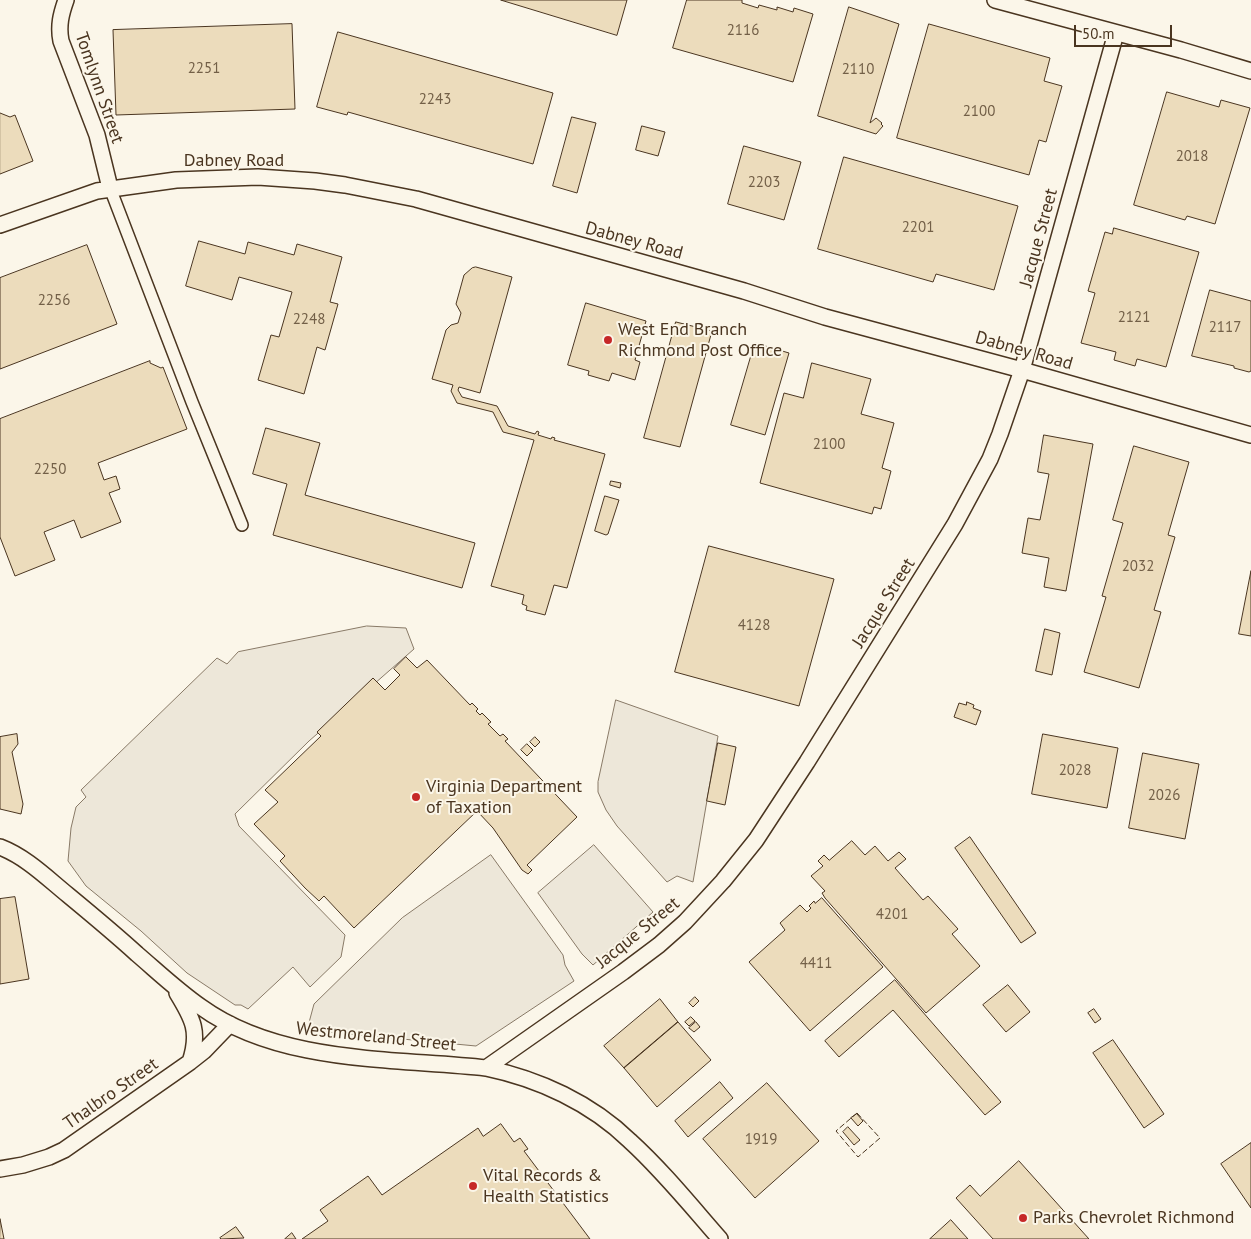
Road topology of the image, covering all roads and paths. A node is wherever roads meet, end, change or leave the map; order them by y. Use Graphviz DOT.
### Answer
graph roads {
  1 [pos="66,0"];
  2 [pos="995,0"];
  3 [pos="1116,33"];
  4 [pos="1251,71"];
  5 [pos="110,188"];
  6 [pos="0,225"];
  7 [pos="1022,370"];
  8 [pos="1251,435"];
  9 [pos="242,525"];
  10 [pos="0,847"];
  11 [pos="172,985"];
  12 [pos="230,1024"];
  13 [pos="190,1062"];
  14 [pos="486,1068"];
  15 [pos="0,1169"];
  16 [pos="720,1239"];
  1 -- 5 [label="street, Tomlynn Street"];
  2 -- 3 [label="street"];
  3 -- 4 [label="street"];
  3 -- 7 [label="street, Jacque Street"];
  5 -- 6 [label="street, Dabney Road"];
  5 -- 7 [label="street, Dabney Road"];
  5 -- 9 [label="street"];
  7 -- 8 [label="street, Dabney Road"];
  7 -- 14 [label="street, Jacque Street"];
  10 -- 11 [label="street, Westmoreland Street"];
  11 -- 12 [label="street, Westmoreland Street"];
  11 -- 13 [label="street"];
  12 -- 13 [label="street, Thalbro Street"];
  12 -- 14 [label="street, Westmoreland Street"];
  13 -- 15 [label="street, Thalbro Street"];
  14 -- 16 [label="street, Westmoreland Street"];
}
